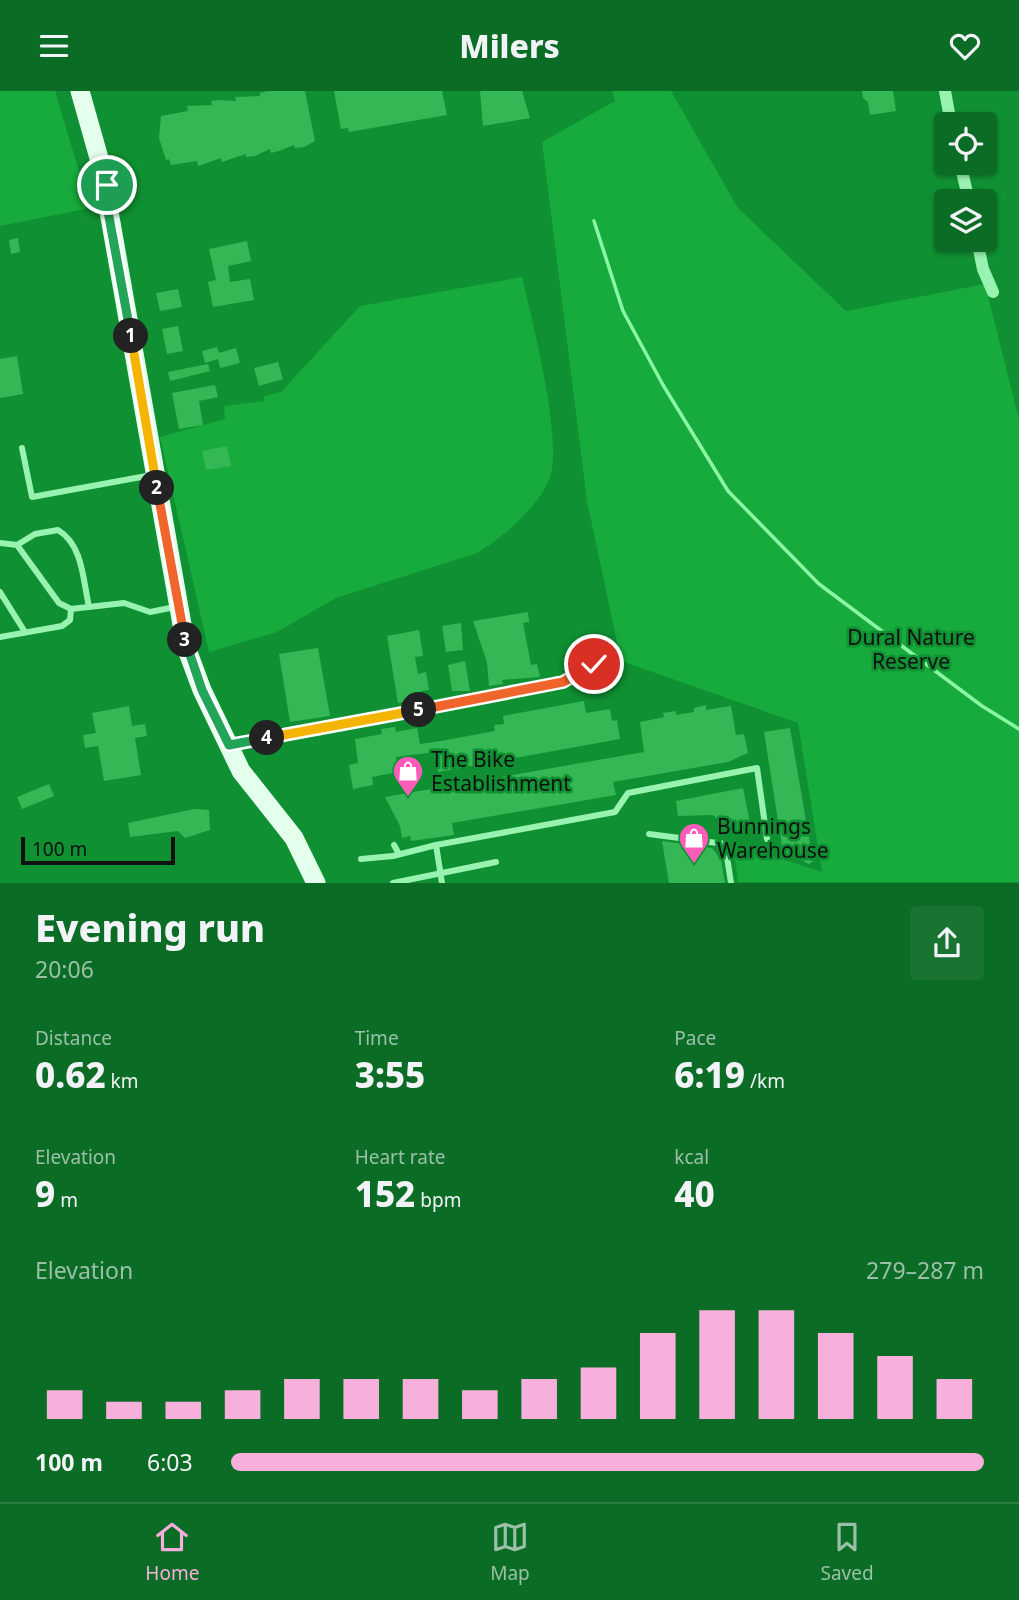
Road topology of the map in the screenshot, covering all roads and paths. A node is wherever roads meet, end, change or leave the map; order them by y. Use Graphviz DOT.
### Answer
graph roads {
  1 [pos="69,91"];
  2 [pos="80,91"];
  3 [pos="945,91"];
  4 [pos="949,112"];
  5 [pos="107,206"];
  6 [pos="979,252"];
  7 [pos="993,292"];
  8 [pos="22,448"];
  9 [pos="154,474"];
  10 [pos="0,543"];
  11 [pos="17,545"];
  12 [pos="0,592"];
  13 [pos="89,607"];
  14 [pos="177,607"];
  15 [pos="71,609"];
  16 [pos="25,632"];
  17 [pos="0,637"];
  18 [pos="594,664"];
  19 [pos="229,745"];
  20 [pos="649,834"];
  21 [pos="767,839"];
  22 [pos="394,845"];
  23 [pos="436,845"];
  24 [pos="399,854"];
  25 [pos="361,859"];
  26 [pos="496,862"];
  27 [pos="440,874"];
  28 [pos="318,883"];
  29 [pos="330,883"];
  30 [pos="393,883"];
  31 [pos="442,883"];
  32 [pos="732,883"];
  1 -- 5 [label="main road"];
  2 -- 5 [label="main road"];
  3 -- 4 [label="street"];
  5 -- 9 [label="main road"];
  6 -- 7 [label="street"];
  8 -- 9 [label="lane"];
  9 -- 14 [label="main road"];
  10 -- 11 [label="lane"];
  11 -- 13 [label="lane"];
  11 -- 15 [label="lane"];
  12 -- 16 [label="lane"];
  13 -- 14 [label="lane"];
  13 -- 15 [label="lane"];
  14 -- 19 [label="main road"];
  15 -- 16 [label="lane"];
  16 -- 17 [label="lane"];
  18 -- 19 [label="lane"];
  19 -- 28 [label="main road"];
  20 -- 32 [label="lane"];
  21 -- 23 [label="lane"];
  22 -- 24 [label="lane"];
  23 -- 24 [label="lane"];
  23 -- 27 [label="lane"];
  24 -- 25 [label="lane"];
  26 -- 27 [label="lane"];
  27 -- 30 [label="lane"];
  27 -- 31 [label="lane"];
  28 -- 29 [label="main road"];
}
